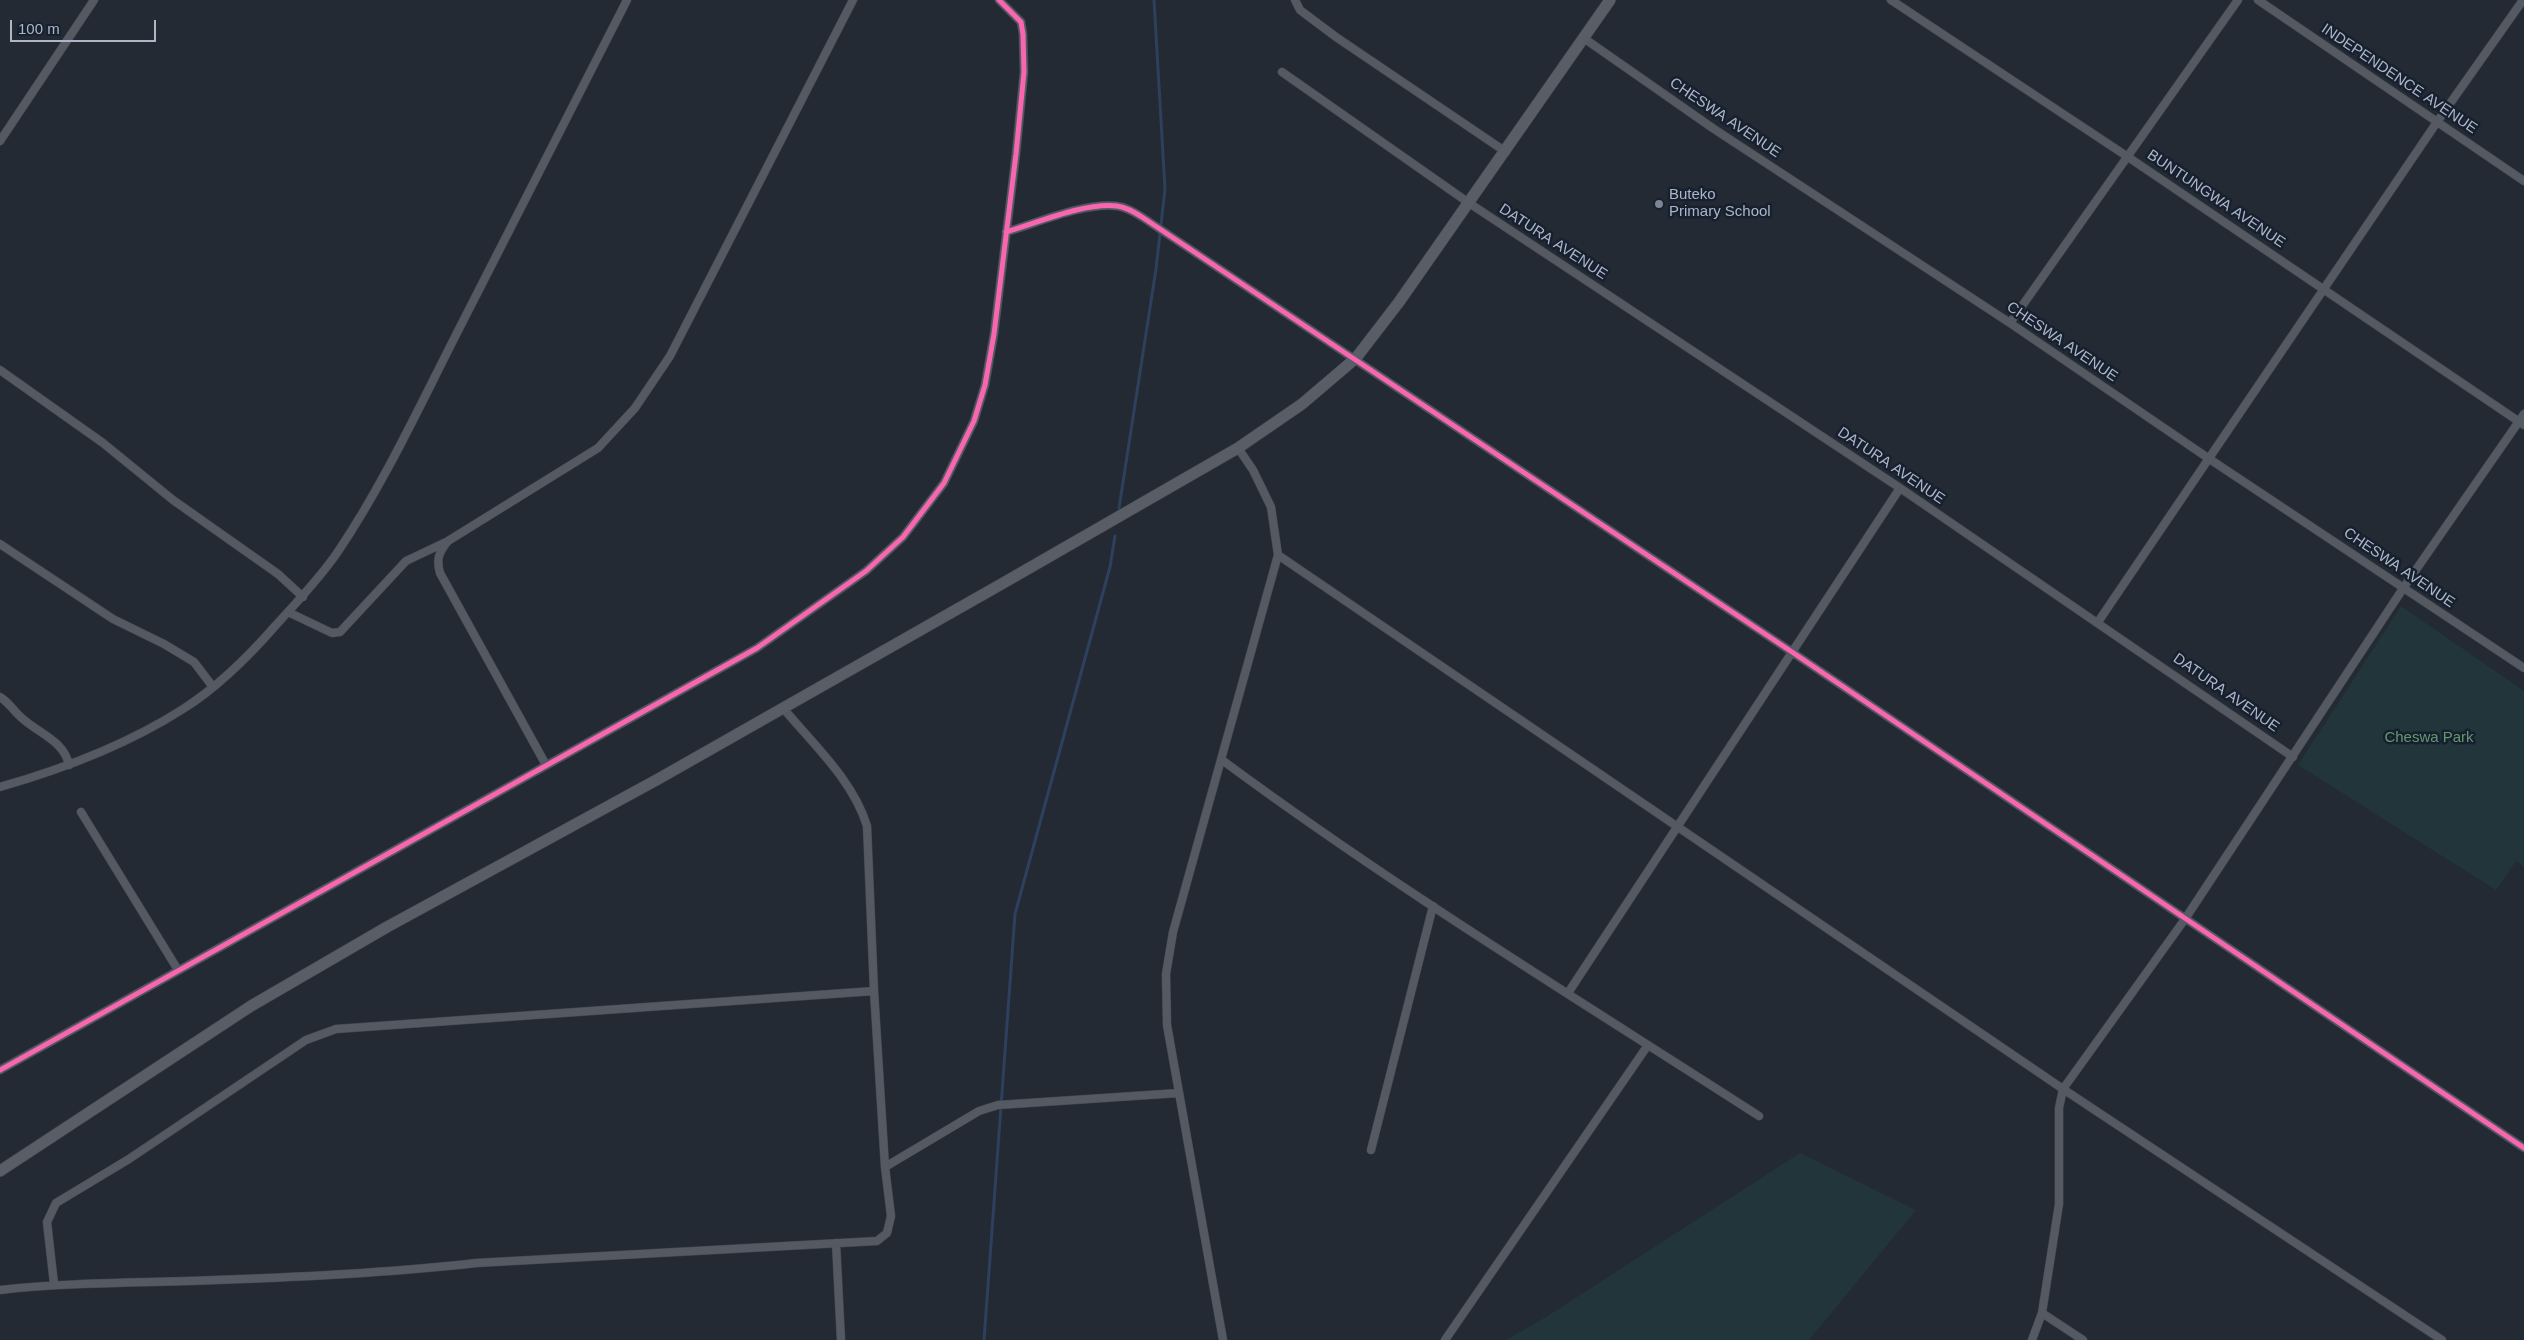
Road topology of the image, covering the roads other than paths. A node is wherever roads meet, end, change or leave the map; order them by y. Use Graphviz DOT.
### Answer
graph roads {
  1 [pos="94,0"];
  2 [pos="627,0"];
  3 [pos="853,0"];
  4 [pos="999,0"];
  5 [pos="1295,0"];
  6 [pos="1610,0"];
  7 [pos="1891,0"];
  8 [pos="2238,0"];
  9 [pos="2258,0"];
  10 [pos="2523,0"];
  11 [pos="1584,39"];
  12 [pos="1282,72"];
  13 [pos="2437,122"];
  14 [pos="0,141"];
  15 [pos="1506,152"];
  16 [pos="2128,157"];
  17 [pos="2524,181"];
  18 [pos="1469,203"];
  19 [pos="1006,232"];
  20 [pos="2324,288"];
  21 [pos="2010,323"];
  22 [pos="1356,358"];
  23 [pos="0,370"];
  24 [pos="2522,420"];
  25 [pos="1238,448"];
  26 [pos="2208,458"];
  27 [pos="1900,488"];
  28 [pos="448,541"];
  29 [pos="0,544"];
  30 [pos="1278,555"];
  31 [pos="2404,587"];
  32 [pos="303,597"];
  33 [pos="288,612"];
  34 [pos="2098,622"];
  35 [pos="1792,652"];
  36 [pos="2524,668"];
  37 [pos="213,687"];
  38 [pos="0,696"];
  39 [pos="783,708"];
  40 [pos="2293,757"];
  41 [pos="1222,760"];
  42 [pos="69,765"];
  43 [pos="546,765"];
  44 [pos="0,787"];
  45 [pos="81,812"];
  46 [pos="1678,825"];
  47 [pos="1433,906"];
  48 [pos="2186,920"];
  49 [pos="178,970"];
  50 [pos="874,990"];
  51 [pos="1568,993"];
  52 [pos="1648,1045"];
  53 [pos="0,1070"];
  54 [pos="2063,1089"];
  55 [pos="1179,1092"];
  56 [pos="1759,1116"];
  57 [pos="2524,1148"];
  58 [pos="1371,1150"];
  59 [pos="885,1167"];
  60 [pos="0,1171"];
  61 [pos="836,1243"];
  62 [pos="54,1284"];
  63 [pos="0,1290"];
  64 [pos="2042,1313"];
  65 [pos="841,1340"];
  66 [pos="1224,1340"];
  67 [pos="1445,1340"];
  68 [pos="2032,1340"];
  69 [pos="2083,1340"];
  70 [pos="2442,1340"];
  1 -- 14 [label="street"];
  2 -- 32 [label="street"];
  3 -- 28 [label="street"];
  4 -- 19 [label="street"];
  5 -- 15 [label="street"];
  6 -- 11 [label="main road"];
  7 -- 16 [label="street, BUNTUNGWA AVENUE"];
  8 -- 16 [label="street"];
  9 -- 13 [label="street, INDEPENDENCE AVENUE"];
  10 -- 13 [label="street"];
  11 -- 15 [label="main road"];
  11 -- 21 [label="street, CHESWA AVENUE"];
  12 -- 18 [label="street, DATURA AVENUE"];
  13 -- 17 [label="street, INDEPENDENCE AVENUE"];
  13 -- 20 [label="street"];
  15 -- 18 [label="main road"];
  16 -- 20 [label="street, BUNTUNGWA AVENUE"];
  16 -- 21 [label="street"];
  18 -- 22 [label="main road"];
  18 -- 27 [label="street, DATURA AVENUE"];
  19 -- 22 [label="street"];
  19 -- 43 [label="street"];
  20 -- 24 [label="street, BUNTUNGWA AVENUE"];
  20 -- 26 [label="street"];
  21 -- 26 [label="street, CHESWA AVENUE"];
  22 -- 25 [label="main road"];
  22 -- 35 [label="street"];
  23 -- 32 [label="street"];
  24 -- 31 [label="street"];
  25 -- 30 [label="street"];
  25 -- 39 [label="main road"];
  26 -- 31 [label="street, CHESWA AVENUE"];
  26 -- 34 [label="street"];
  27 -- 34 [label="street, DATURA AVENUE"];
  27 -- 35 [label="street"];
  28 -- 33 [label="street"];
  28 -- 43 [label="street"];
  29 -- 37 [label="street"];
  30 -- 41 [label="street"];
  30 -- 46 [label="street"];
  31 -- 36 [label="street, CHESWA AVENUE"];
  31 -- 40 [label="street"];
  32 -- 33 [label="street"];
  33 -- 37 [label="street"];
  34 -- 40 [label="street, DATURA AVENUE"];
  35 -- 46 [label="street"];
  35 -- 48 [label="street"];
  37 -- 42 [label="street"];
  38 -- 42 [label="street"];
  39 -- 50 [label="street"];
  39 -- 60 [label="main road"];
  40 -- 48 [label="street"];
  41 -- 47 [label="street"];
  41 -- 55 [label="street"];
  42 -- 44 [label="street"];
  43 -- 49 [label="street"];
  45 -- 49 [label="street"];
  46 -- 51 [label="street"];
  46 -- 54 [label="street"];
  47 -- 51 [label="street"];
  47 -- 58 [label="street"];
  48 -- 54 [label="street"];
  48 -- 57 [label="street"];
  49 -- 53 [label="street"];
  50 -- 59 [label="street"];
  50 -- 62 [label="street"];
  51 -- 52 [label="street"];
  52 -- 56 [label="street"];
  52 -- 67 [label="street"];
  54 -- 64 [label="street"];
  54 -- 70 [label="street"];
  55 -- 59 [label="street"];
  55 -- 66 [label="street"];
  59 -- 61 [label="street"];
  61 -- 62 [label="street"];
  61 -- 65 [label="street"];
  62 -- 63 [label="street"];
  64 -- 68 [label="street"];
  64 -- 69 [label="street"];
}
